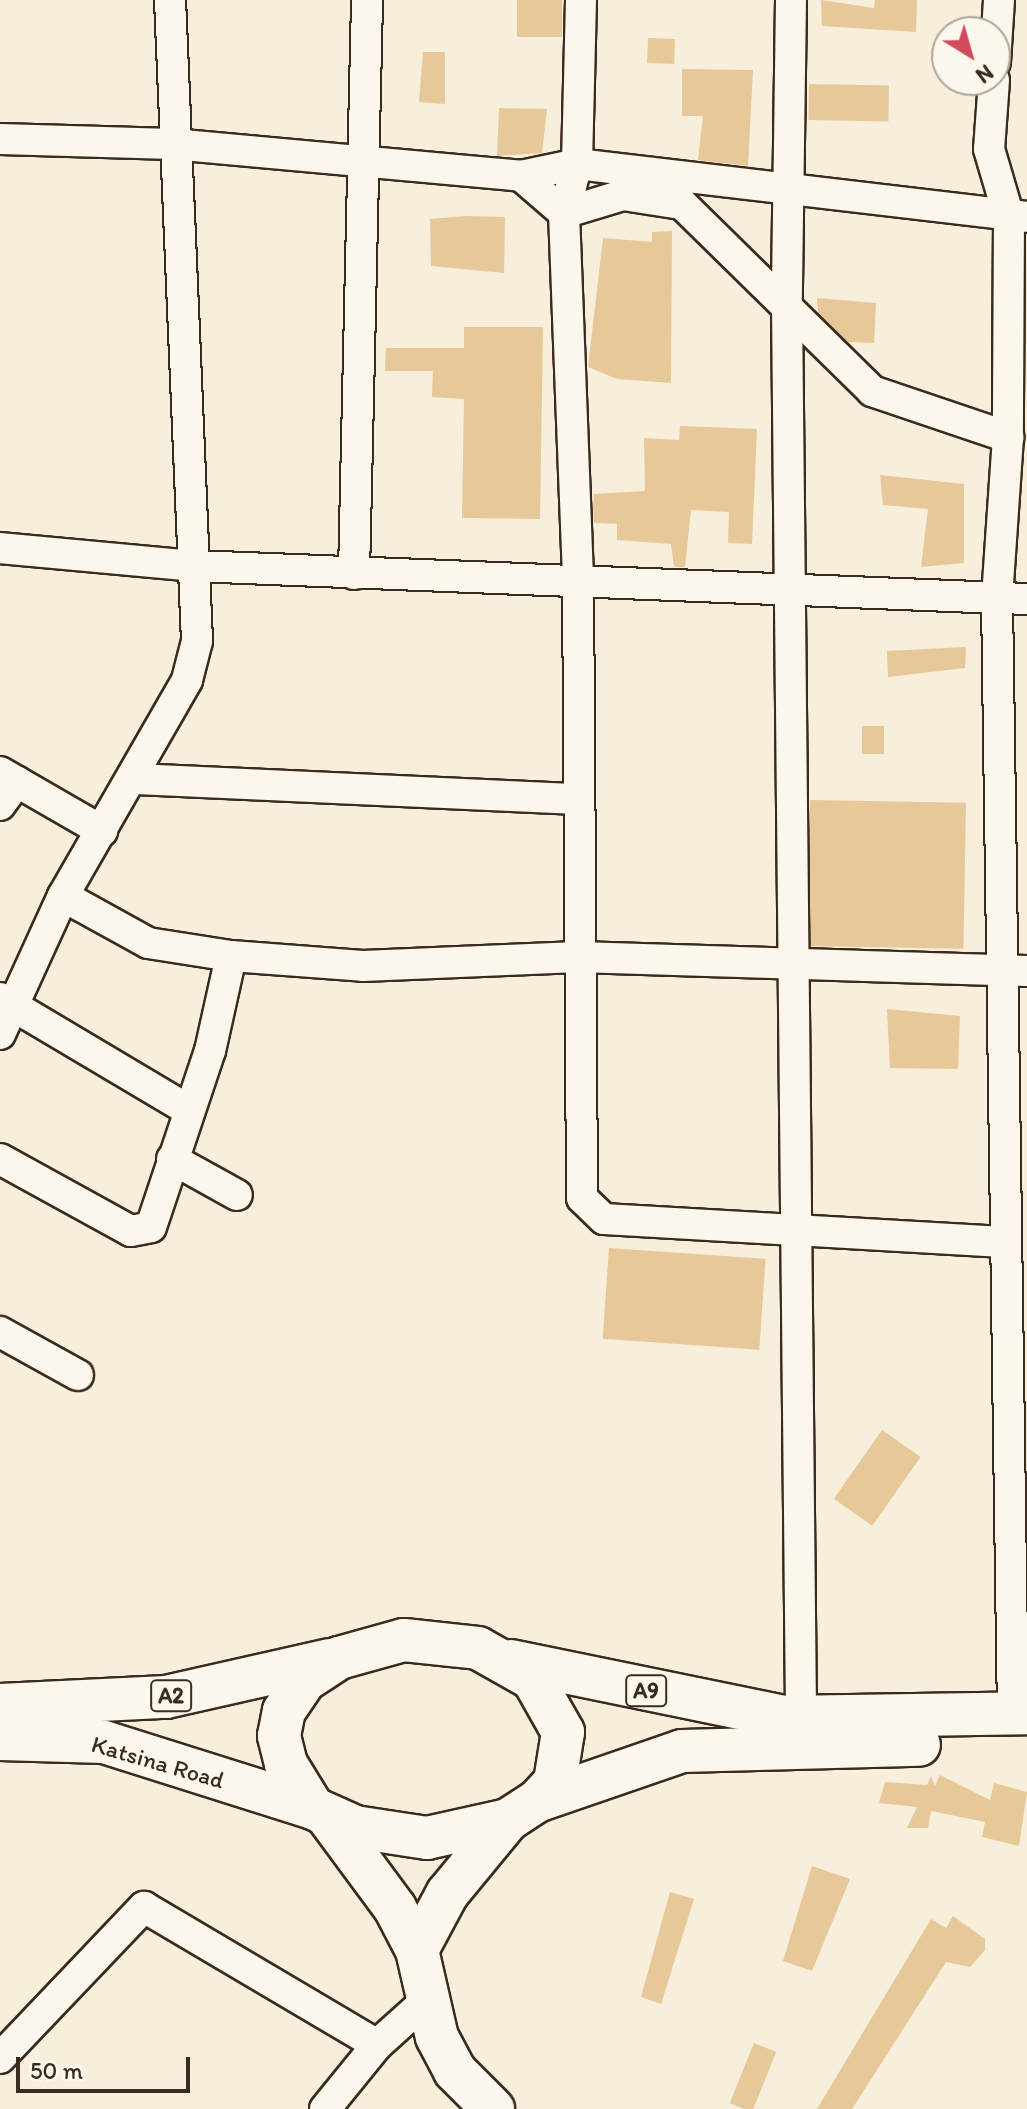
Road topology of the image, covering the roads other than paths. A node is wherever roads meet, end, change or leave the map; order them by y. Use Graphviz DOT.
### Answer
graph roads {
  1 [pos="170,0"];
  2 [pos="367,0"];
  3 [pos="581,0"];
  4 [pos="791,0"];
  5 [pos="993,96"];
  6 [pos="0,139"];
  7 [pos="172,144"];
  8 [pos="362,162"];
  9 [pos="577,164"];
  10 [pos="521,176"];
  11 [pos="787,194"];
  12 [pos="564,213"];
  13 [pos="1018,217"];
  14 [pos="787,305"];
  15 [pos="1008,437"];
  16 [pos="0,548"];
  17 [pos="194,566"];
  18 [pos="354,574"];
  19 [pos="578,576"];
  20 [pos="792,588"];
  21 [pos="997,598"];
  22 [pos="1027,599"];
  23 [pos="134,779"];
  24 [pos="6,786"];
  25 [pos="574,799"];
  26 [pos="102,831"];
  27 [pos="63,896"];
  28 [pos="231,956"];
  29 [pos="578,957"];
  30 [pos="794,965"];
  31 [pos="1014,969"];
  32 [pos="6,1001"];
  33 [pos="0,1034"];
  34 [pos="187,1109"];
  35 [pos="0,1159"];
  36 [pos="172,1159"];
  37 [pos="237,1195"];
  38 [pos="796,1233"];
  39 [pos="1011,1234"];
  40 [pos="0,1332"];
  41 [pos="78,1375"];
  42 [pos="339,1658"];
  43 [pos="511,1661"];
  44 [pos="0,1705"];
  45 [pos="801,1718"];
  46 [pos="1022,1723"];
  47 [pos="0,1739"];
  48 [pos="523,1810"];
  49 [pos="320,1812"];
  50 [pos="417,1950"];
  51 [pos="427,2000"];
  52 [pos="377,2045"];
  53 [pos="0,2058"];
  54 [pos="325,2109"];
  55 [pos="493,2109"];
  1 -- 7 [label="street"];
  2 -- 8 [label="street"];
  3 -- 9 [label="street"];
  4 -- 11 [label="street"];
  5 -- 13 [label="street"];
  6 -- 7 [label="street"];
  7 -- 8 [label="street"];
  7 -- 17 [label="street"];
  8 -- 10 [label="street"];
  8 -- 18 [label="street"];
  9 -- 10 [label="street"];
  9 -- 11 [label="street"];
  9 -- 12 [label="street"];
  10 -- 12 [label="street"];
  11 -- 13 [label="street"];
  11 -- 14 [label="street"];
  12 -- 14 [label="street"];
  12 -- 19 [label="street"];
  13 -- 15 [label="street"];
  14 -- 15 [label="street"];
  14 -- 20 [label="street"];
  15 -- 21 [label="street"];
  16 -- 17 [label="street"];
  17 -- 18 [label="street"];
  17 -- 23 [label="street"];
  18 -- 19 [label="street"];
  19 -- 20 [label="street"];
  19 -- 25 [label="street"];
  20 -- 21 [label="street"];
  20 -- 30 [label="street"];
  21 -- 22 [label="street"];
  21 -- 31 [label="street"];
  23 -- 25 [label="street"];
  23 -- 26 [label="street"];
  24 -- 26 [label="street"];
  25 -- 29 [label="street"];
  26 -- 27 [label="street"];
  27 -- 28 [label="street"];
  27 -- 32 [label="street"];
  28 -- 29 [label="street"];
  28 -- 34 [label="street"];
  29 -- 30 [label="street"];
  29 -- 38 [label="street"];
  30 -- 31 [label="street"];
  30 -- 38 [label="street"];
  31 -- 39 [label="street"];
  32 -- 33 [label="street"];
  32 -- 34 [label="street"];
  34 -- 36 [label="street"];
  35 -- 36 [label="street"];
  36 -- 37 [label="street"];
  38 -- 39 [label="street"];
  38 -- 45 [label="street"];
  39 -- 46 [label="street"];
  40 -- 41 [label="street"];
  42 -- 43 [label="highway, A2"];
  42 -- 44 [label="highway, A2"];
  42 -- 49 [label="highway, A2"];
  43 -- 45 [label="highway, A9"];
  43 -- 48 [label="highway, A2"];
  45 -- 46 [label="highway, A9"];
  46 -- 48 [label="highway"];
  47 -- 49 [label="highway, Katsina Road"];
  48 -- 49 [label="highway"];
  48 -- 50 [label="highway, A2"];
  49 -- 50 [label="highway, A2"];
  50 -- 51 [label="highway, A2"];
  51 -- 52 [label="street"];
  51 -- 55 [label="highway, A2"];
  52 -- 53 [label="street"];
  52 -- 54 [label="street"];
}
